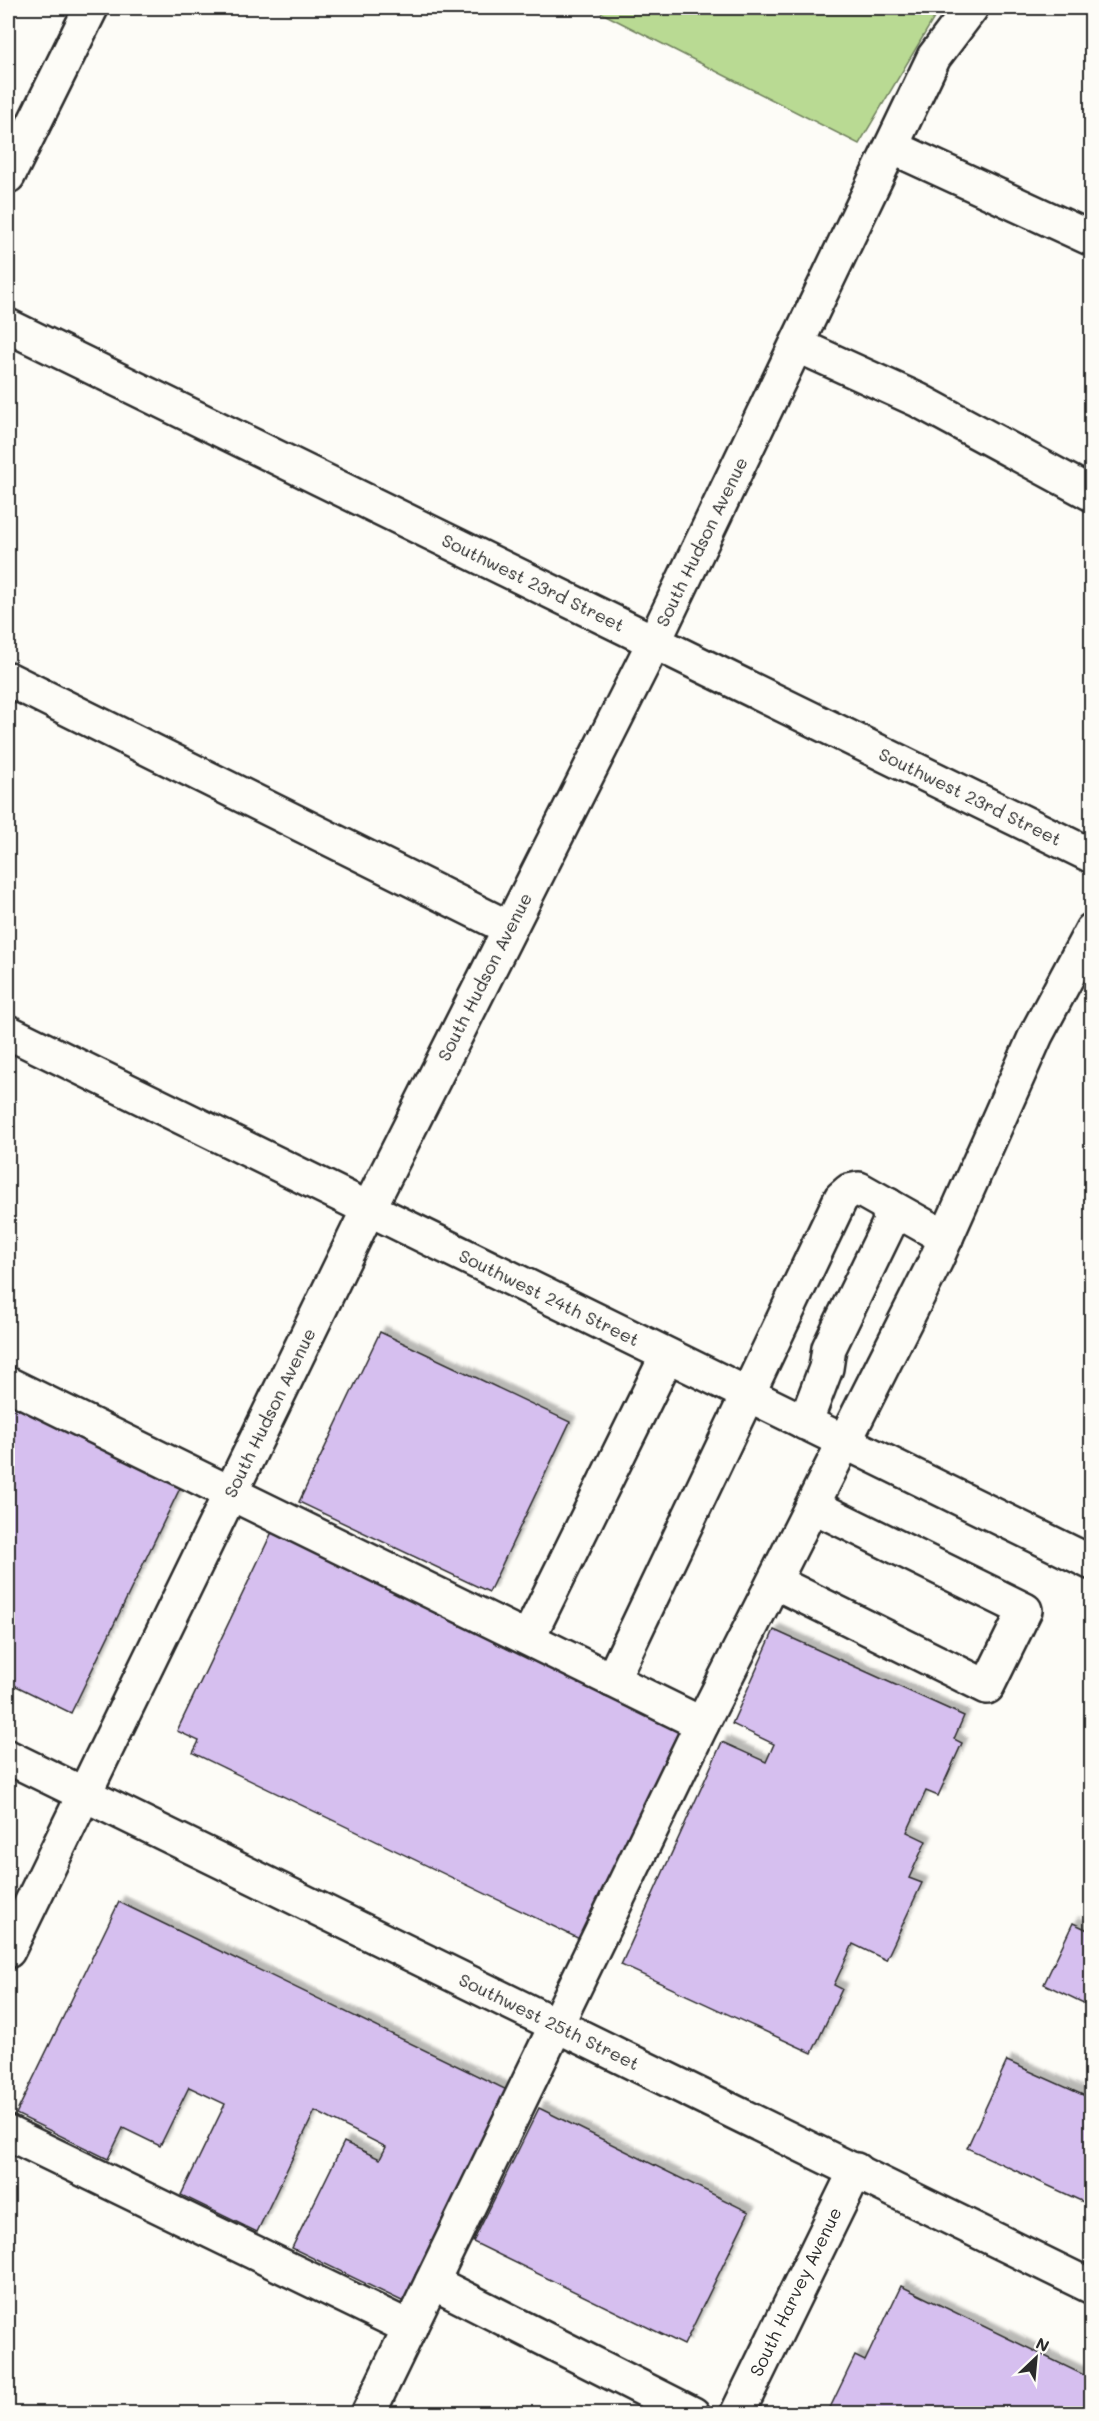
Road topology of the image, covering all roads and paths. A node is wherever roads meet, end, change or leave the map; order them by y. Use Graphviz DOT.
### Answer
graph roads {
  1 [pos="91,8"];
  2 [pos="971,8"];
  3 [pos="892,147"];
  4 [pos="8,176"];
  5 [pos="1092,239"];
  6 [pos="8,326"];
  7 [pos="797,345"];
  8 [pos="1092,494"];
  9 [pos="654,642"];
  10 [pos="8,679"];
  11 [pos="1092,856"];
  12 [pos="510,928"];
  13 [pos="1092,930"];
  14 [pos="8,1032"];
  15 [pos="888,1205"];
  16 [pos="368,1210"];
  17 [pos="945,1238"];
  18 [pos="667,1356"];
  19 [pos="8,1384"];
  20 [pos="747,1395"];
  21 [pos="805,1423"];
  22 [pos="845,1442"];
  23 [pos="232,1493"];
  24 [pos="813,1506"];
  25 [pos="1092,1563"];
  26 [pos="775,1582"];
  27 [pos="528,1638"];
  28 [pos="612,1680"];
  29 [pos="702,1724"];
  30 [pos="8,1757"];
  31 [pos="83,1794"];
  32 [pos="8,1951"];
  33 [pos="556,2026"];
  34 [pos="8,2133"];
  35 [pos="856,2170"];
  36 [pos="432,2282"];
  37 [pos="1092,2288"];
  38 [pos="410,2328"];
  39 [pos="368,2414"];
  40 [pos="693,2414"];
  41 [pos="737,2414"];
  1 -- 4 [label="street"];
  2 -- 3 [label="street, South Hudson Avenue"];
  3 -- 5 [label="street"];
  3 -- 7 [label="street, South Hudson Avenue"];
  6 -- 9 [label="street, Southwest 23rd Street"];
  7 -- 8 [label="street"];
  7 -- 9 [label="street, South Hudson Avenue"];
  9 -- 11 [label="street, Southwest 23rd Street"];
  9 -- 12 [label="street, South Hudson Avenue"];
  10 -- 12 [label="street"];
  12 -- 16 [label="street, South Hudson Avenue"];
  13 -- 17 [label="street"];
  14 -- 16 [label="street, Southwest 24th Street"];
  15 -- 17 [label="street"];
  15 -- 20 [label="street"];
  15 -- 21 [label="street"];
  16 -- 18 [label="street, Southwest 24th Street"];
  16 -- 23 [label="street, South Hudson Avenue"];
  17 -- 22 [label="street"];
  18 -- 20 [label="street, Southwest 24th Street"];
  18 -- 27 [label="street"];
  19 -- 23 [label="street"];
  20 -- 21 [label="street, Southwest 24th Street"];
  20 -- 28 [label="street"];
  21 -- 22 [label="street, Southwest 24th Street"];
  22 -- 24 [label="street"];
  22 -- 25 [label="street, Southwest 24th Street"];
  23 -- 27 [label="street"];
  23 -- 31 [label="street, South Hudson Avenue"];
  24 -- 26 [label="street"];
  24 -- 26 [label="street"];
  26 -- 29 [label="street"];
  27 -- 28 [label="street"];
  28 -- 29 [label="street"];
  29 -- 33 [label="street"];
  30 -- 31 [label="street, Southwest 25th Street"];
  31 -- 32 [label="street, South Hudson Avenue"];
  31 -- 33 [label="street, Southwest 25th Street"];
  33 -- 35 [label="street, Southwest 25th Street"];
  33 -- 36 [label="street"];
  34 -- 38 [label="street"];
  35 -- 37 [label="street, Southwest 25th Street"];
  35 -- 41 [label="street, South Harvey Avenue"];
  36 -- 38 [label="street"];
  36 -- 40 [label="street"];
  38 -- 39 [label="street"];
}
